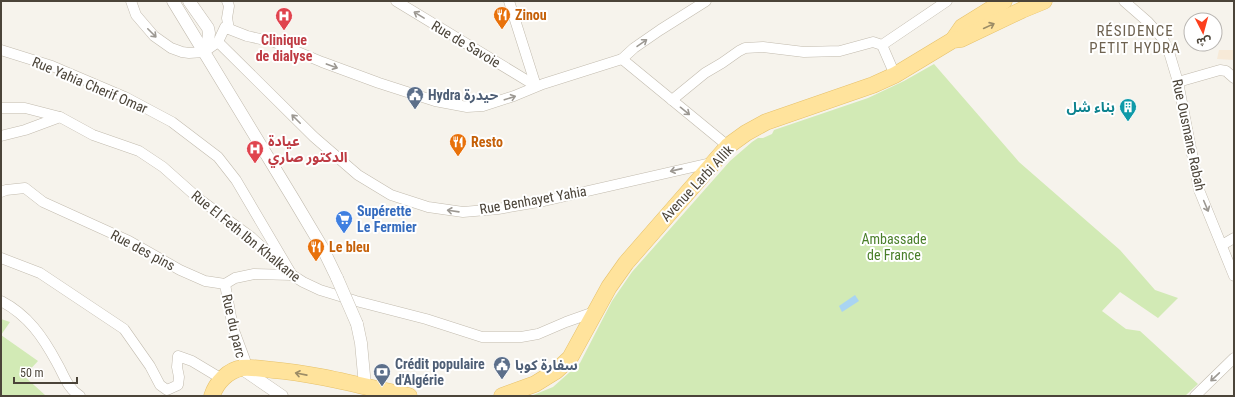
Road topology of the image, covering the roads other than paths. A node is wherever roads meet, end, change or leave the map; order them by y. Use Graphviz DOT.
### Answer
graph roads {
  1 [pos="130,1"];
  2 [pos="173,1"];
  3 [pos="188,1"];
  4 [pos="227,1"];
  5 [pos="396,1"];
  6 [pos="509,1"];
  7 [pos="706,1"];
  8 [pos="947,1"];
  9 [pos="1004,1"];
  10 [pos="1044,1"];
  11 [pos="1127,3"];
  12 [pos="230,29"];
  13 [pos="210,34"];
  14 [pos="194,37"];
  15 [pos="953,40"];
  16 [pos="882,44"];
  17 [pos="1,50"];
  18 [pos="202,50"];
  19 [pos="622,59"];
  20 [pos="896,75"];
  21 [pos="1234,78"];
  22 [pos="1178,82"];
  23 [pos="536,86"];
  24 [pos="672,100"];
  25 [pos="1,108"];
  26 [pos="60,117"];
  27 [pos="1,136"];
  28 [pos="728,146"];
  29 [pos="714,162"];
  30 [pos="1,192"];
  31 [pos="1234,238"];
  32 [pos="1222,245"];
  33 [pos="1,258"];
  34 [pos="292,275"];
  35 [pos="1234,276"];
  36 [pos="225,284"];
  37 [pos="1,301"];
  38 [pos="597,311"];
  39 [pos="1234,358"];
  40 [pos="241,368"];
  41 [pos="222,379"];
  42 [pos="330,379"];
  43 [pos="361,391"];
  44 [pos="80,396"];
  45 [pos="212,396"];
  46 [pos="282,396"];
  47 [pos="338,396"];
  48 [pos="409,396"];
  49 [pos="502,396"];
  50 [pos="1195,396"];
  1 -- 18 [label="street, one-way"];
  2 -- 14 [label="street"];
  3 -- 13 [label="street"];
  4 -- 12 [label="street"];
  23 -- 5 [label="street, Rue de Savoie, one-way"];
  6 -- 23 [label="street"];
  19 -- 7 [label="street, one-way"];
  8 -- 16 [label="street"];
  9 -- 15 [label="main road, Avenue Larbi Allik"];
  15 -- 10 [label="main road, Avenue Larbi Allik, one-way"];
  11 -- 22 [label="street, Rue Ousmane Rabah"];
  12 -- 13 [label="street"];
  12 -- 23 [label="street, one-way"];
  13 -- 14 [label="street"];
  13 -- 18 [label="street"];
  29 -- 13 [label="street, Rue Benhayet Yahia, one-way"];
  14 -- 18 [label="street"];
  15 -- 20 [label="main road, Avenue Larbi Allik"];
  16 -- 20 [label="street"];
  16 -- 24 [label="street"];
  17 -- 34 [label="street, Rue Yahia Cherif Omar"];
  18 -- 43 [label="street, bridge"];
  19 -- 23 [label="street"];
  19 -- 24 [label="street"];
  20 -- 28 [label="main road, Avenue Larbi Allik"];
  21 -- 22 [label="street"];
  22 -- 32 [label="street, Rue Ousmane Rabah, one-way"];
  24 -- 28 [label="street, one-way"];
  25 -- 26 [label="street, Rue El Feth Ibn Khalkane"];
  26 -- 27 [label="street"];
  26 -- 34 [label="street, Rue El Feth Ibn Khalkane"];
  28 -- 29 [label="main road, Avenue Larbi Allik"];
  29 -- 38 [label="main road, Avenue Larbi Allik"];
  30 -- 36 [label="street, Rue des pins"];
  31 -- 32 [label="street"];
  32 -- 35 [label="street, Rue Ousmane Rabah"];
  33 -- 41 [label="street"];
  34 -- 36 [label="street"];
  34 -- 38 [label="street, Rue El Feth Ibn Khalkane"];
  36 -- 40 [label="street, Rue du parc"];
  37 -- 44 [label="street"];
  38 -- 49 [label="main road, Avenue Larbi Allik"];
  39 -- 50 [label="street, one-way"];
  40 -- 41 [label="main road"];
  42 -- 40 [label="main road, one-way"];
  40 -- 46 [label="street"];
  41 -- 45 [label="main road"];
  42 -- 43 [label="main road"];
  42 -- 47 [label="main road"];
  43 -- 48 [label="main road"];
}
